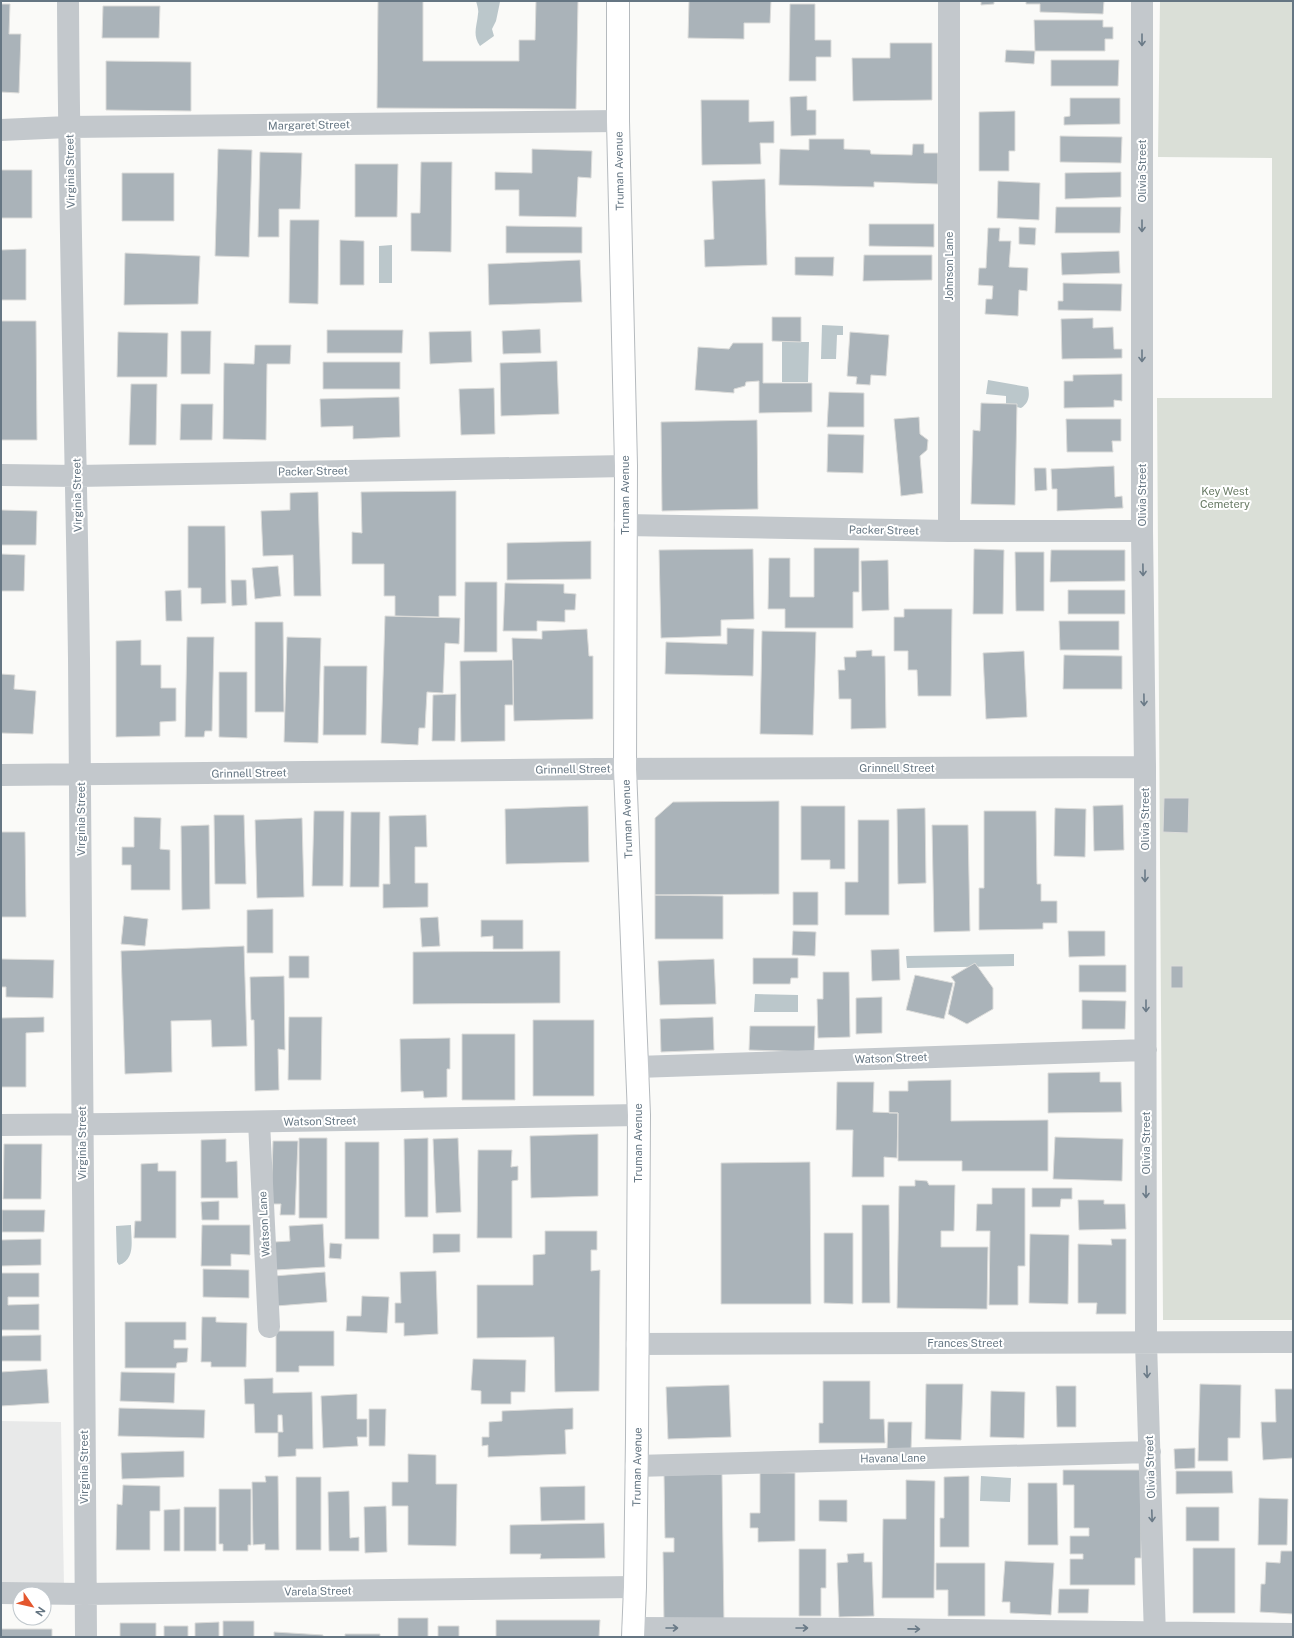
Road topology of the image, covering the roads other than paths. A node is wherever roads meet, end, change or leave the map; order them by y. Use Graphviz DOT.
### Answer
graph roads {
  1 [pos="68,1"];
  2 [pos="618,1"];
  3 [pos="949,1"];
  4 [pos="1142,1"];
  5 [pos="618,121"];
  6 [pos="68,127"];
  7 [pos="1,130"];
  8 [pos="626,466"];
  9 [pos="1,475"];
  10 [pos="77,476"];
  11 [pos="625,525"];
  12 [pos="1142,531"];
  13 [pos="949,532"];
  14 [pos="1145,767"];
  15 [pos="625,769"];
  16 [pos="80,774"];
  17 [pos="1,775"];
  18 [pos="1146,1050"];
  19 [pos="637,1067"];
  20 [pos="639,1115"];
  21 [pos="259,1122"];
  22 [pos="1,1124"];
  23 [pos="82,1125"];
  24 [pos="268,1327"];
  25 [pos="1146,1342"];
  26 [pos="1293,1342"];
  27 [pos="637,1344"];
  28 [pos="1150,1452"];
  29 [pos="636,1466"];
  30 [pos="635,1587"];
  31 [pos="1,1593"];
  32 [pos="85,1594"];
  33 [pos="633,1633"];
  34 [pos="1293,1634"];
  35 [pos="1155,1635"];
  36 [pos="86,1637"];
  1 -- 6 [label="street, Virginia Street"];
  2 -- 5 [label="main road, Truman Avenue"];
  3 -- 13 [label="street, Johnson Lane"];
  4 -- 12 [label="street, Olivia Street, one-way"];
  5 -- 6 [label="street, Margaret Street"];
  5 -- 8 [label="main road, Truman Avenue"];
  6 -- 7 [label="street, Margaret Street"];
  6 -- 10 [label="street, Virginia Street"];
  8 -- 10 [label="street, Packer Street"];
  8 -- 11 [label="main road, Truman Avenue"];
  9 -- 10 [label="street, Packer Street"];
  10 -- 16 [label="street, Virginia Street"];
  11 -- 13 [label="street, Packer Street"];
  11 -- 15 [label="main road, Truman Avenue"];
  12 -- 13 [label="street, Packer Street"];
  12 -- 14 [label="street, Olivia Street, one-way"];
  14 -- 15 [label="street, Grinnell Street"];
  14 -- 18 [label="street, Olivia Street, one-way"];
  15 -- 16 [label="street, Grinnell Street"];
  15 -- 19 [label="main road, Truman Avenue"];
  16 -- 17 [label="street, Grinnell Street"];
  16 -- 23 [label="street, Virginia Street"];
  18 -- 19 [label="street, Watson Street"];
  18 -- 25 [label="street, Olivia Street, one-way"];
  19 -- 20 [label="main road, Truman Avenue"];
  20 -- 21 [label="street, Watson Street"];
  20 -- 27 [label="main road, Truman Avenue"];
  21 -- 23 [label="street, Watson Street"];
  21 -- 24 [label="street, Watson Lane"];
  22 -- 23 [label="street, Watson Street"];
  23 -- 32 [label="street, Virginia Street"];
  25 -- 26 [label="street, Frances Street"];
  25 -- 27 [label="street, Frances Street"];
  25 -- 28 [label="street, Olivia Street, one-way"];
  27 -- 29 [label="main road, Truman Avenue"];
  28 -- 29 [label="street, Havana Lane"];
  28 -- 35 [label="street, Olivia Street, one-way"];
  29 -- 30 [label="main road, Truman Avenue"];
  30 -- 32 [label="street, Varela Street"];
  30 -- 33 [label="main road, Truman Avenue"];
  31 -- 32 [label="street, Varela Street"];
  32 -- 36 [label="street, Virginia Street"];
  33 -- 35 [label="street, one-way"];
  34 -- 35 [label="street"];
}
